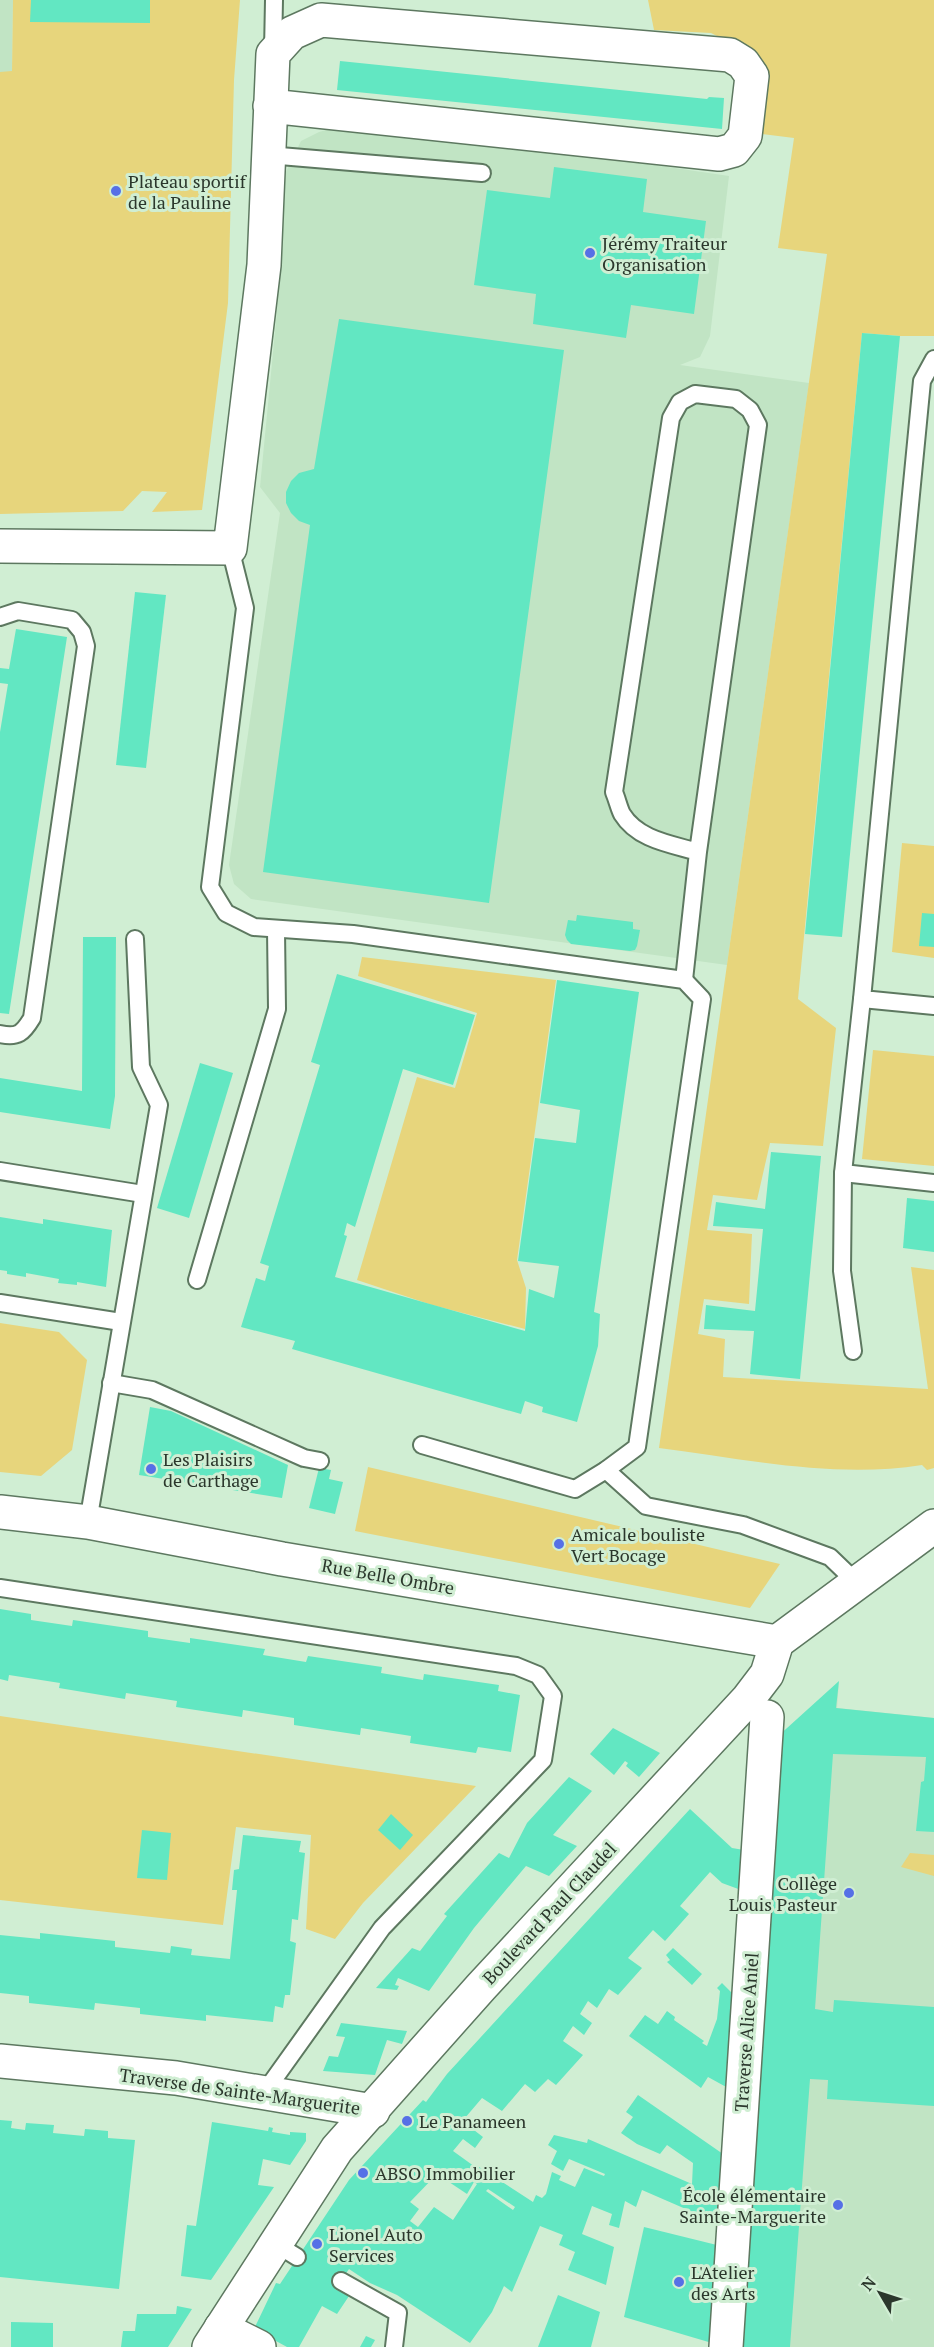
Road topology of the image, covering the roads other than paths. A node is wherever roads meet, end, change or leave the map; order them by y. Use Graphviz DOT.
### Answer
graph roads {
  1 [pos="274,0"];
  2 [pos="273,54"];
  3 [pos="270,106"];
  4 [pos="268,154"];
  5 [pos="482,173"];
  6 [pos="934,359"];
  7 [pos="0,546"];
  8 [pos="230,548"];
  9 [pos="0,617"];
  10 [pos="698,852"];
  11 [pos="276,930"];
  12 [pos="135,939"];
  13 [pos="684,980"];
  14 [pos="862,999"];
  15 [pos="934,1006"];
  16 [pos="0,1034"];
  17 [pos="0,1171"];
  18 [pos="843,1173"];
  19 [pos="934,1183"];
  20 [pos="143,1194"];
  21 [pos="197,1280"];
  22 [pos="0,1303"];
  23 [pos="121,1322"];
  24 [pos="853,1351"];
  25 [pos="111,1383"];
  26 [pos="422,1445"];
  27 [pos="320,1461"];
  28 [pos="606,1470"];
  29 [pos="0,1512"];
  30 [pos="88,1522"];
  31 [pos="934,1526"];
  32 [pos="857,1582"];
  33 [pos="0,1588"];
  34 [pos="777,1642"];
  35 [pos="767,1718"];
  36 [pos="0,2061"];
  37 [pos="264,2093"];
  38 [pos="373,2111"];
  39 [pos="341,2281"];
  40 [pos="215,2337"];
  41 [pos="259,2347"];
  42 [pos="394,2347"];
  43 [pos="726,2347"];
  1 -- 2 [label="lane"];
  2 -- 3 [label="street"];
  2 -- 3 [label="street"];
  3 -- 4 [label="street"];
  4 -- 5 [label="lane"];
  4 -- 8 [label="street"];
  6 -- 14 [label="lane"];
  7 -- 8 [label="street"];
  8 -- 11 [label="lane"];
  9 -- 16 [label="lane"];
  10 -- 10 [label="lane"];
  10 -- 13 [label="lane"];
  11 -- 13 [label="lane"];
  11 -- 21 [label="lane"];
  12 -- 20 [label="lane"];
  13 -- 28 [label="lane"];
  14 -- 15 [label="lane"];
  14 -- 18 [label="lane"];
  17 -- 20 [label="lane"];
  18 -- 19 [label="lane"];
  18 -- 24 [label="lane"];
  20 -- 23 [label="lane"];
  22 -- 23 [label="lane"];
  23 -- 25 [label="lane"];
  25 -- 27 [label="lane"];
  25 -- 30 [label="lane"];
  26 -- 28 [label="lane"];
  28 -- 32 [label="lane"];
  29 -- 30 [label="street, Rue Belle Ombre"];
  30 -- 34 [label="street, Rue Belle Ombre"];
  31 -- 32 [label="street"];
  32 -- 34 [label="street"];
  33 -- 37 [label="lane"];
  34 -- 38 [label="street, Boulevard Paul Claudel"];
  35 -- 43 [label="street, Traverse Alice Aniel"];
  36 -- 37 [label="street, Traverse de Sainte-Marguerite"];
  37 -- 38 [label="street, Traverse de Sainte-Marguerite"];
  38 -- 40 [label="street, Boulevard Paul Claudel"];
  39 -- 42 [label="lane"];
  40 -- 41 [label="street"];
}
